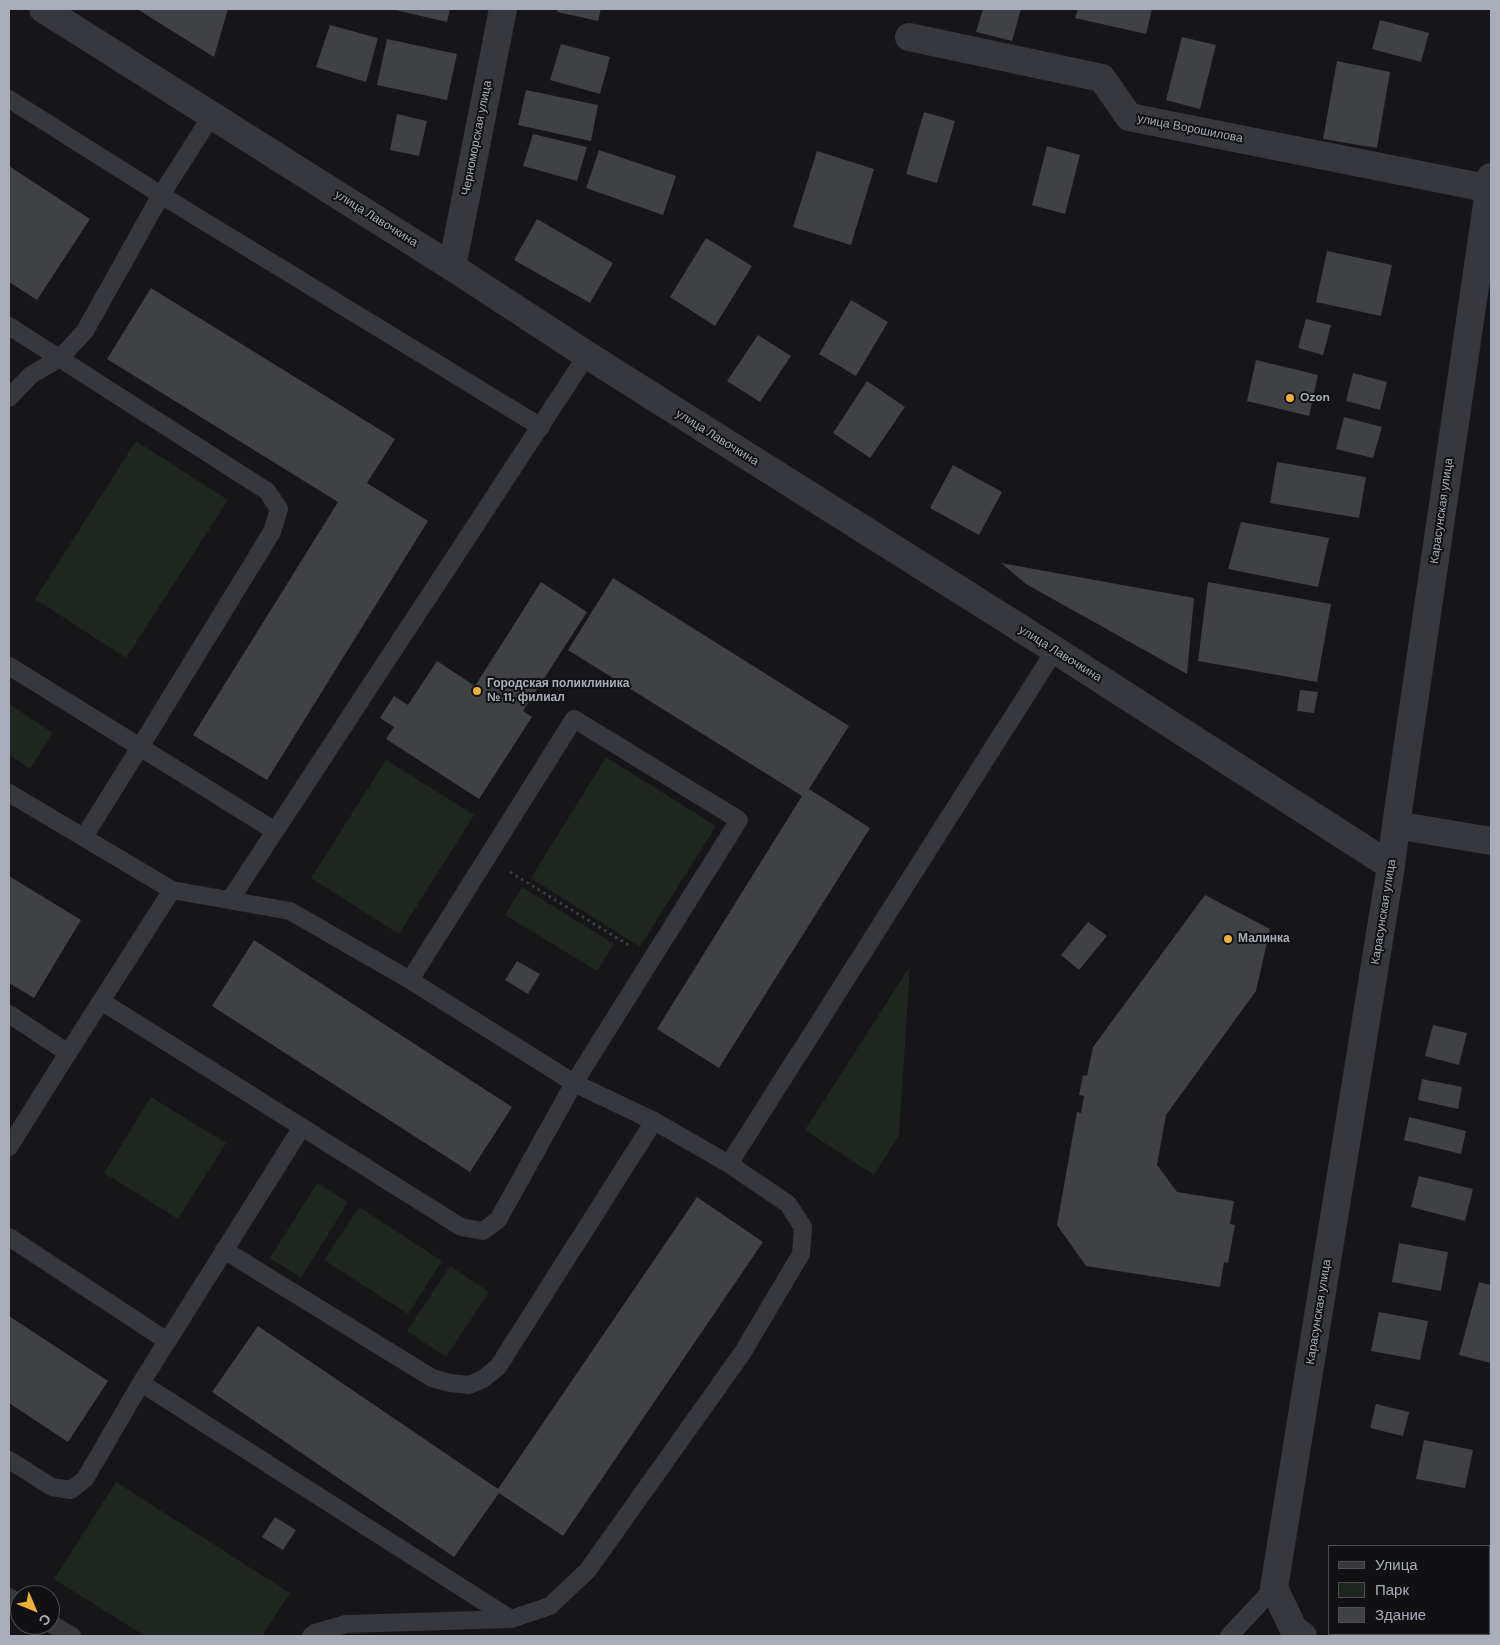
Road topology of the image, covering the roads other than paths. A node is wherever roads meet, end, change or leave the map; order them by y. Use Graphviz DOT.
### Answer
graph roads {
  1 [pos="44,9"];
  2 [pos="503,9"];
  3 [pos="909,37"];
  4 [pos="9,99"];
  5 [pos="212,114"];
  6 [pos="1491,185"];
  7 [pos="161,194"];
  8 [pos="452,267"];
  9 [pos="9,326"];
  10 [pos="587,356"];
  11 [pos="60,358"];
  12 [pos="9,398"];
  13 [pos="541,427"];
  14 [pos="1055,650"];
  15 [pos="9,666"];
  16 [pos="140,747"];
  17 [pos="9,793"];
  18 [pos="1396,825"];
  19 [pos="276,831"];
  20 [pos="84,837"];
  21 [pos="1491,840"];
  22 [pos="1391,866"];
  23 [pos="172,890"];
  24 [pos="230,900"];
  25 [pos="410,980"];
  26 [pos="101,1001"];
  27 [pos="9,1014"];
  28 [pos="68,1053"];
  29 [pos="574,1083"];
  30 [pos="654,1121"];
  31 [pos="302,1127"];
  32 [pos="9,1147"];
  33 [pos="728,1164"];
  34 [pos="9,1237"];
  35 [pos="224,1250"];
  36 [pos="167,1341"];
  37 [pos="141,1383"];
  38 [pos="9,1460"];
  39 [pos="1274,1588"];
  40 [pos="512,1619"];
  41 [pos="60,1629"];
  42 [pos="72,1636"];
  43 [pos="311,1636"];
  44 [pos="1229,1636"];
  45 [pos="1303,1636"];
  1 -- 5 [label="street, улица Лавочкина"];
  2 -- 8 [label="street, Черноморская улица"];
  3 -- 6 [label="street, улица Ворошилова"];
  4 -- 7 [label="lane"];
  5 -- 7 [label="lane"];
  5 -- 8 [label="street, улица Лавочкина"];
  6 -- 18 [label="street, Карасунская улица"];
  7 -- 11 [label="lane"];
  7 -- 13 [label="lane"];
  8 -- 10 [label="street, улица Лавочкина"];
  9 -- 11 [label="lane"];
  10 -- 13 [label="lane"];
  10 -- 14 [label="street, улица Лавочкина"];
  11 -- 12 [label="lane"];
  11 -- 16 [label="lane"];
  13 -- 19 [label="lane"];
  14 -- 22 [label="street, улица Лавочкина"];
  14 -- 33 [label="lane"];
  15 -- 16 [label="lane"];
  16 -- 19 [label="lane"];
  16 -- 20 [label="lane"];
  17 -- 20 [label="lane"];
  18 -- 21 [label="street"];
  18 -- 22 [label="street, Карасунская улица"];
  19 -- 24 [label="lane"];
  20 -- 23 [label="lane"];
  22 -- 39 [label="street, Карасунская улица"];
  23 -- 24 [label="lane"];
  23 -- 26 [label="lane"];
  24 -- 25 [label="lane"];
  25 -- 29 [label="lane"];
  25 -- 29 [label="lane"];
  26 -- 28 [label="lane"];
  26 -- 31 [label="lane"];
  27 -- 28 [label="lane"];
  28 -- 32 [label="lane"];
  29 -- 30 [label="lane"];
  29 -- 31 [label="lane"];
  30 -- 33 [label="lane"];
  30 -- 35 [label="lane"];
  31 -- 35 [label="lane"];
  33 -- 40 [label="lane"];
  34 -- 36 [label="lane"];
  35 -- 36 [label="lane"];
  36 -- 37 [label="lane"];
  37 -- 38 [label="lane"];
  37 -- 40 [label="lane"];
  39 -- 44 [label="lane"];
  39 -- 45 [label="street"];
  40 -- 43 [label="lane"];
  41 -- 42 [label="lane"];
}
